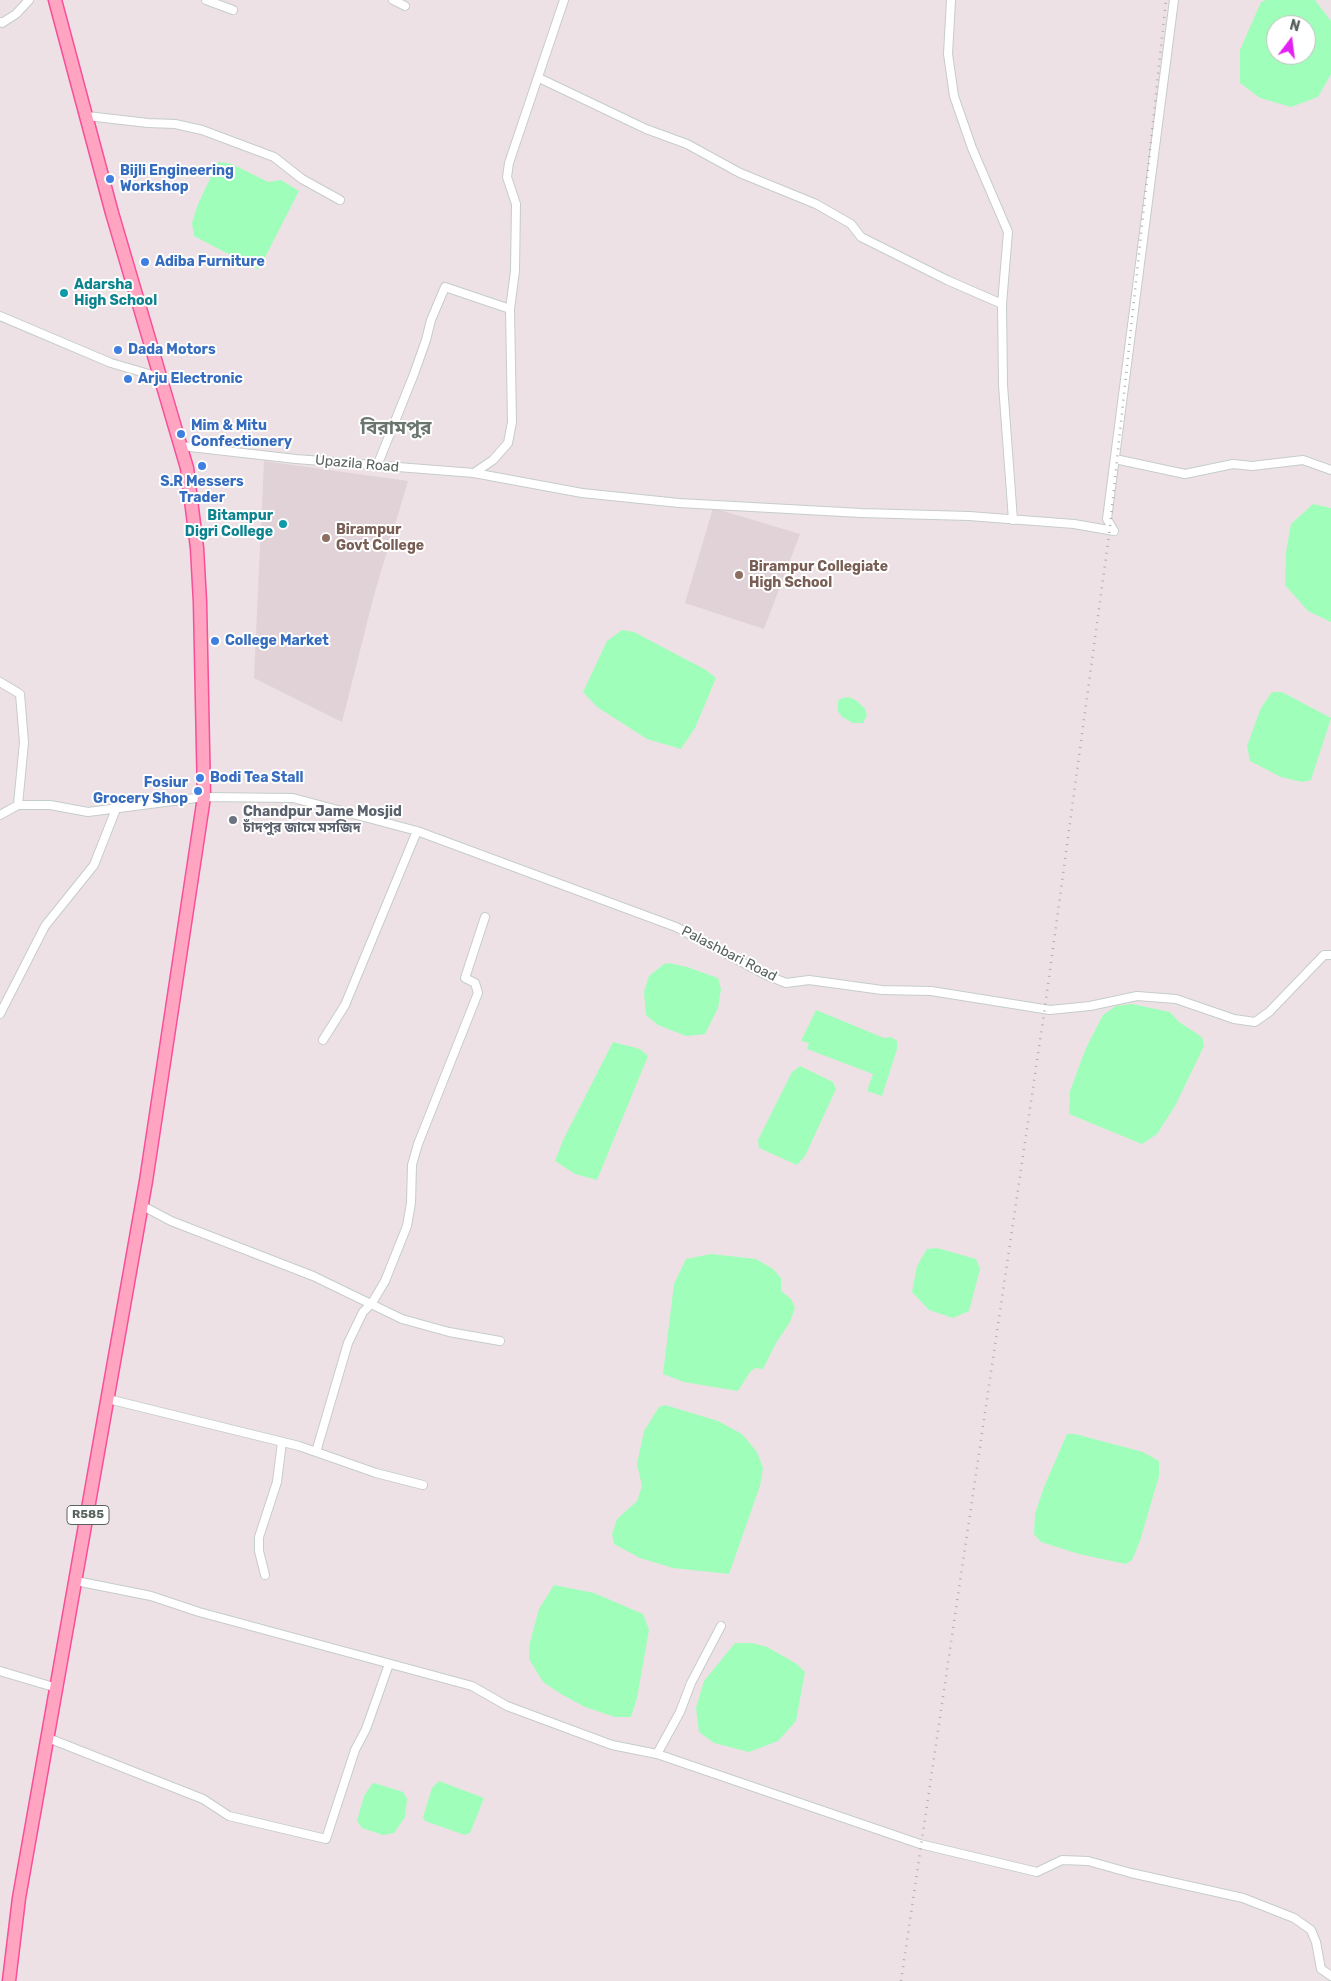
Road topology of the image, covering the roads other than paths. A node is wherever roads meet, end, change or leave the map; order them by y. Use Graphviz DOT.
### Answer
graph roads {
  1 [pos="29,0"];
  2 [pos="55,0"];
  3 [pos="206,0"];
  4 [pos="393,0"];
  5 [pos="564,0"];
  6 [pos="951,0"];
  7 [pos="1174,0"];
  8 [pos="405,6"];
  9 [pos="233,10"];
  10 [pos="0,22"];
  11 [pos="539,78"];
  12 [pos="87,116"];
  13 [pos="340,200"];
  14 [pos="1002,304"];
  15 [pos="510,309"];
  16 [pos="0,316"];
  17 [pos="159,377"];
  18 [pos="180,446"];
  19 [pos="1115,458"];
  20 [pos="377,466"];
  21 [pos="1331,470"];
  22 [pos="474,473"];
  23 [pos="1013,520"];
  24 [pos="0,682"];
  25 [pos="204,798"];
  26 [pos="18,805"];
  27 [pos="116,809"];
  28 [pos="0,815"];
  29 [pos="417,831"];
  30 [pos="485,917"];
  31 [pos="1331,955"];
  32 [pos="0,1014"];
  33 [pos="323,1040"];
  34 [pos="141,1205"];
  35 [pos="372,1303"];
  36 [pos="500,1341"];
  37 [pos="108,1399"];
  38 [pos="282,1442"];
  39 [pos="316,1452"];
  40 [pos="424,1485"];
  41 [pos="266,1575"];
  42 [pos="76,1581"];
  43 [pos="722,1626"];
  44 [pos="389,1664"];
  45 [pos="0,1671"];
  46 [pos="58,1688"];
  47 [pos="48,1738"];
  48 [pos="657,1754"];
  49 [pos="1331,1976"];
  50 [pos="9,1981"];
  1 -- 10 [label="street"];
  2 -- 12 [label="main road, R585"];
  3 -- 9 [label="street"];
  4 -- 8 [label="street"];
  5 -- 11 [label="street"];
  6 -- 14 [label="street"];
  7 -- 19 [label="street"];
  11 -- 14 [label="street"];
  11 -- 15 [label="street"];
  12 -- 13 [label="street"];
  12 -- 17 [label="main road, R585"];
  14 -- 23 [label="street"];
  15 -- 20 [label="street"];
  15 -- 22 [label="street"];
  16 -- 17 [label="street"];
  17 -- 18 [label="main road, R585"];
  18 -- 20 [label="street, Upazila Road"];
  18 -- 25 [label="main road, R585"];
  19 -- 21 [label="street"];
  19 -- 23 [label="street, Upazila Road"];
  20 -- 22 [label="street, Upazila Road"];
  22 -- 23 [label="street, Upazila Road"];
  24 -- 26 [label="street"];
  25 -- 27 [label="street, Palashbari Road"];
  25 -- 29 [label="street, Palashbari Road"];
  25 -- 34 [label="main road, R585"];
  26 -- 27 [label="street, Palashbari Road"];
  26 -- 28 [label="street"];
  27 -- 32 [label="street"];
  29 -- 31 [label="street, Palashbari Road"];
  29 -- 33 [label="street"];
  30 -- 35 [label="street"];
  34 -- 35 [label="street"];
  34 -- 37 [label="main road, R585"];
  35 -- 36 [label="street"];
  35 -- 39 [label="street"];
  37 -- 38 [label="street"];
  37 -- 42 [label="main road, R585"];
  38 -- 39 [label="street"];
  38 -- 41 [label="street"];
  39 -- 40 [label="street"];
  42 -- 44 [label="street"];
  42 -- 46 [label="main road, R585"];
  43 -- 48 [label="street"];
  44 -- 47 [label="street"];
  44 -- 48 [label="street"];
  45 -- 46 [label="street"];
  46 -- 47 [label="main road, R585"];
  47 -- 50 [label="main road, R585"];
  48 -- 49 [label="street"];
}
